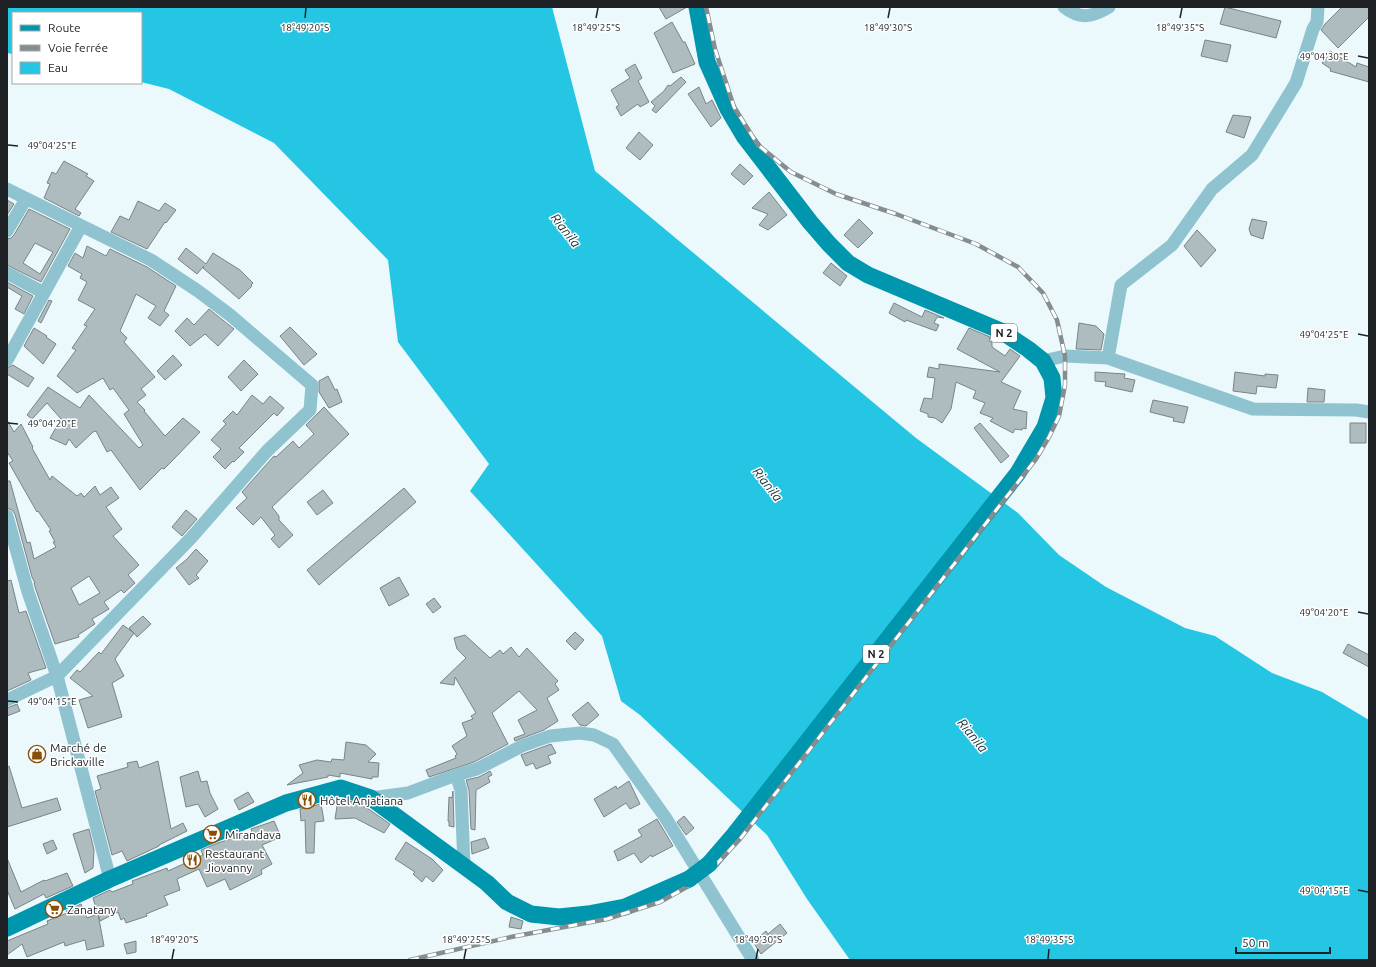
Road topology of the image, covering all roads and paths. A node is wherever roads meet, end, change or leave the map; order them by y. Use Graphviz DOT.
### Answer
graph roads {
  1 [pos="697,7"];
  2 [pos="1064,7"];
  3 [pos="1109,7"];
  4 [pos="1318,7"];
  5 [pos="7,189"];
  6 [pos="26,199"];
  7 [pos="81,226"];
  8 [pos="7,231"];
  9 [pos="7,273"];
  10 [pos="44,293"];
  11 [pos="1108,358"];
  12 [pos="7,360"];
  13 [pos="1043,361"];
  14 [pos="1369,412"];
  15 [pos="7,516"];
  16 [pos="57,676"];
  17 [pos="7,700"];
  18 [pos="456,775"];
  19 [pos="371,798"];
  20 [pos="464,866"];
  21 [pos="110,879"];
  22 [pos="7,928"];
  23 [pos="753,960"];
  1 -- 13 [label="main road, N 2"];
  2 -- 3 [label="street"];
  4 -- 11 [label="street"];
  5 -- 6 [label="street"];
  6 -- 7 [label="street"];
  6 -- 8 [label="street"];
  7 -- 10 [label="street"];
  7 -- 16 [label="street"];
  9 -- 10 [label="street"];
  10 -- 12 [label="street"];
  11 -- 13 [label="street"];
  11 -- 14 [label="street"];
  13 -- 20 [label="main road, N 2, bridge"];
  15 -- 16 [label="street"];
  16 -- 17 [label="street"];
  16 -- 21 [label="street"];
  18 -- 19 [label="street"];
  18 -- 20 [label="street"];
  18 -- 23 [label="street"];
  19 -- 20 [label="main road, N 2"];
  19 -- 21 [label="main road, N 2"];
  21 -- 22 [label="main road, N 2"];
}
